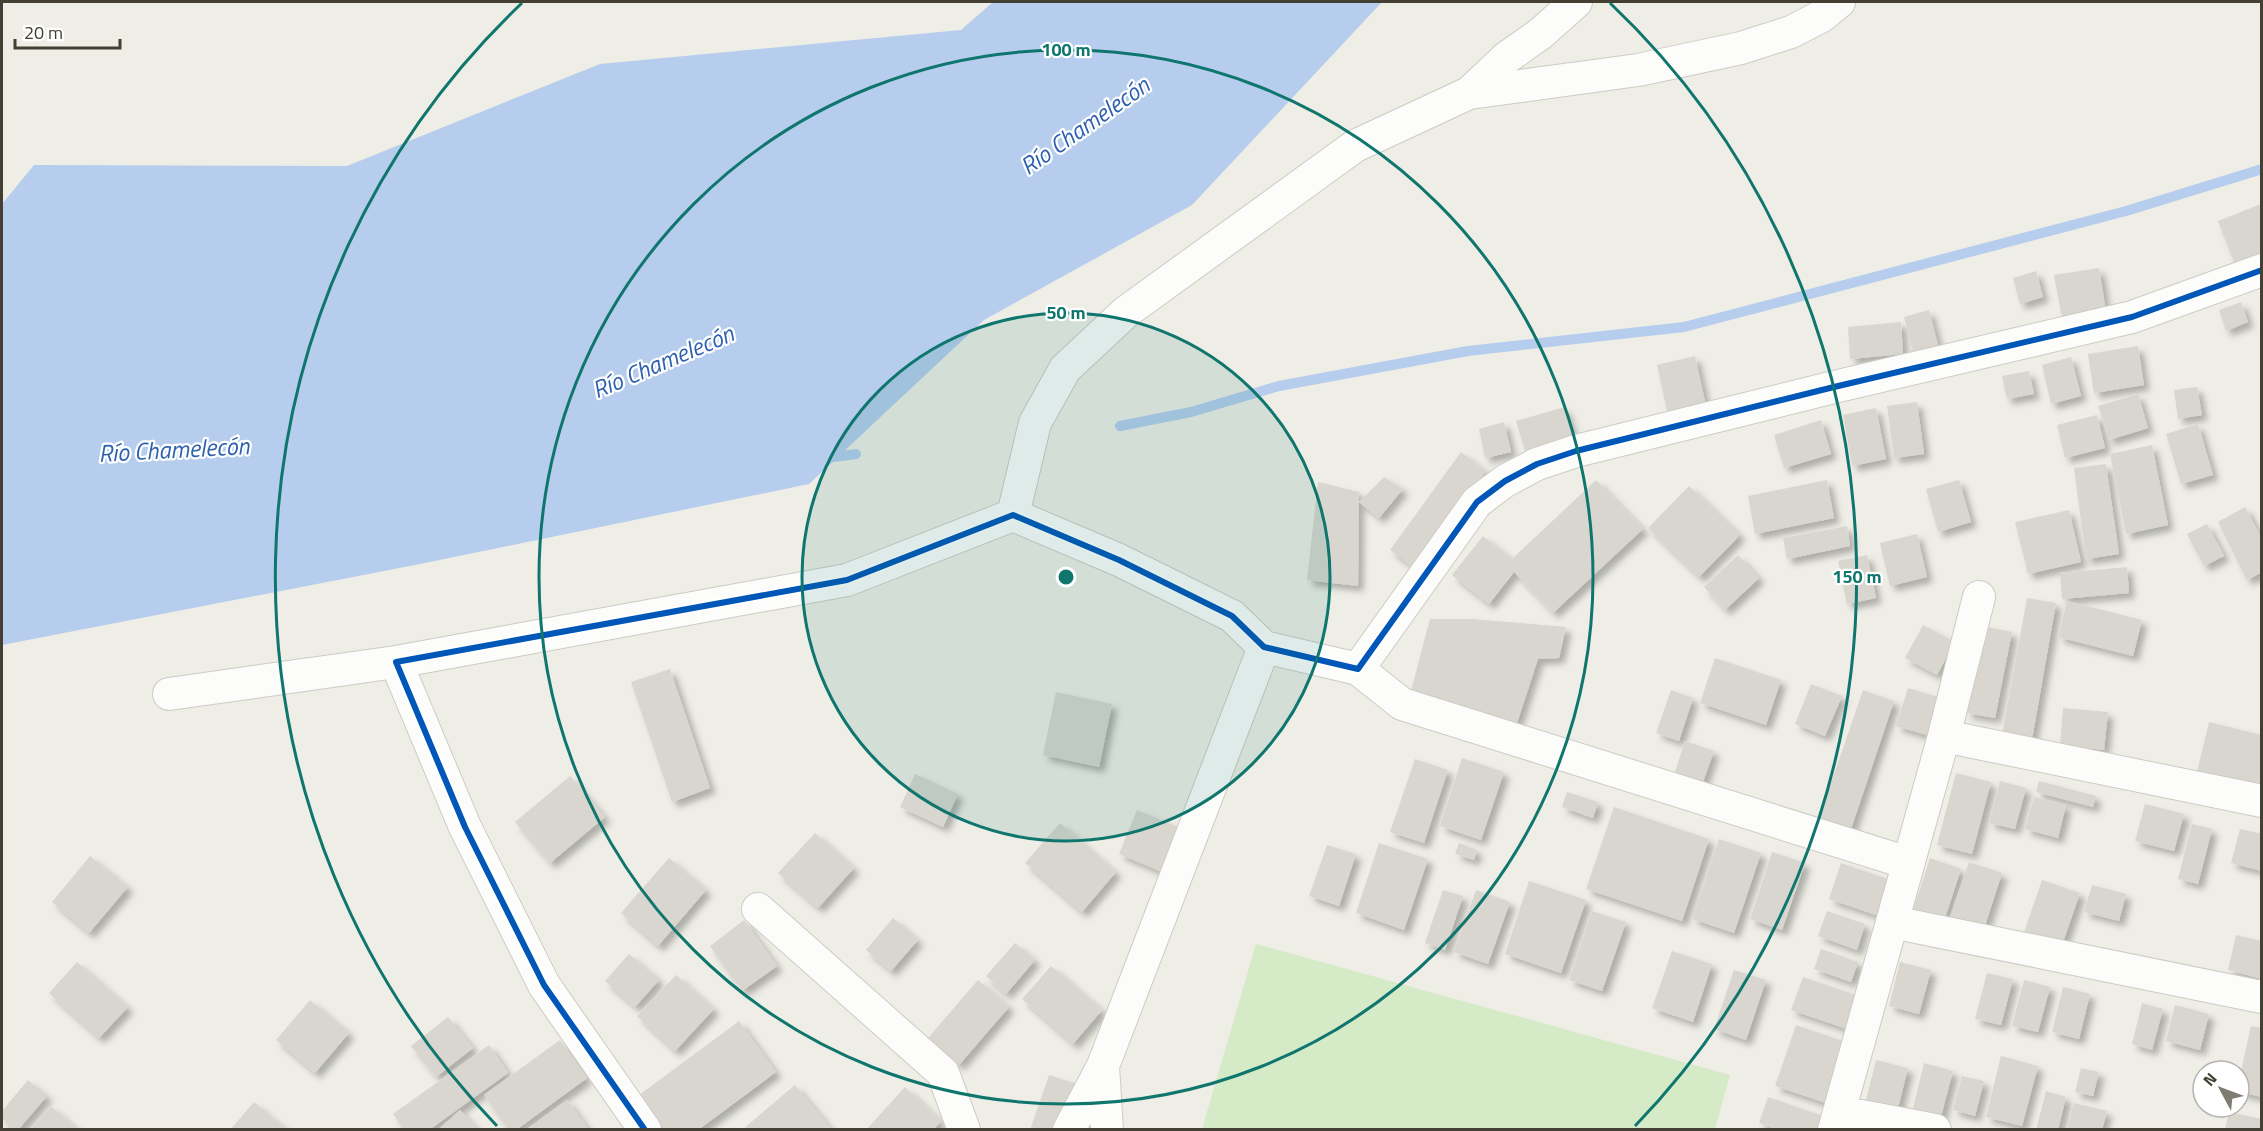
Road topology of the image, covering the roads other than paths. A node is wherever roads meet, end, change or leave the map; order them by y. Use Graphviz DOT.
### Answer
graph roads {
  1 [pos="1576,2"];
  2 [pos="1839,2"];
  3 [pos="1469,93"];
  4 [pos="2262,270"];
  5 [pos="1013,515"];
  6 [pos="1978,597"];
  7 [pos="1264,647"];
  8 [pos="396,662"];
  9 [pos="1358,669"];
  10 [pos="170,694"];
  11 [pos="1944,736"];
  12 [pos="2262,801"];
  13 [pos="1908,862"];
  14 [pos="758,909"];
  15 [pos="1892,922"];
  16 [pos="2262,997"];
  17 [pos="1103,1066"];
  18 [pos="1837,1120"];
  19 [pos="645,1130"];
  20 [pos="964,1130"];
  21 [pos="1069,1130"];
  22 [pos="1107,1130"];
  23 [pos="1935,1130"];
  1 -- 3 [label="street"];
  2 -- 3 [label="street"];
  3 -- 5 [label="street"];
  4 -- 9 [label="street"];
  5 -- 7 [label="street"];
  5 -- 8 [label="street"];
  6 -- 11 [label="street"];
  7 -- 9 [label="street"];
  7 -- 17 [label="street"];
  8 -- 10 [label="street"];
  8 -- 19 [label="street"];
  9 -- 13 [label="street"];
  11 -- 12 [label="street"];
  11 -- 13 [label="street"];
  13 -- 15 [label="street"];
  14 -- 20 [label="street"];
  15 -- 16 [label="street"];
  15 -- 18 [label="street"];
  17 -- 21 [label="street"];
  17 -- 22 [label="street"];
  18 -- 23 [label="street"];
}
